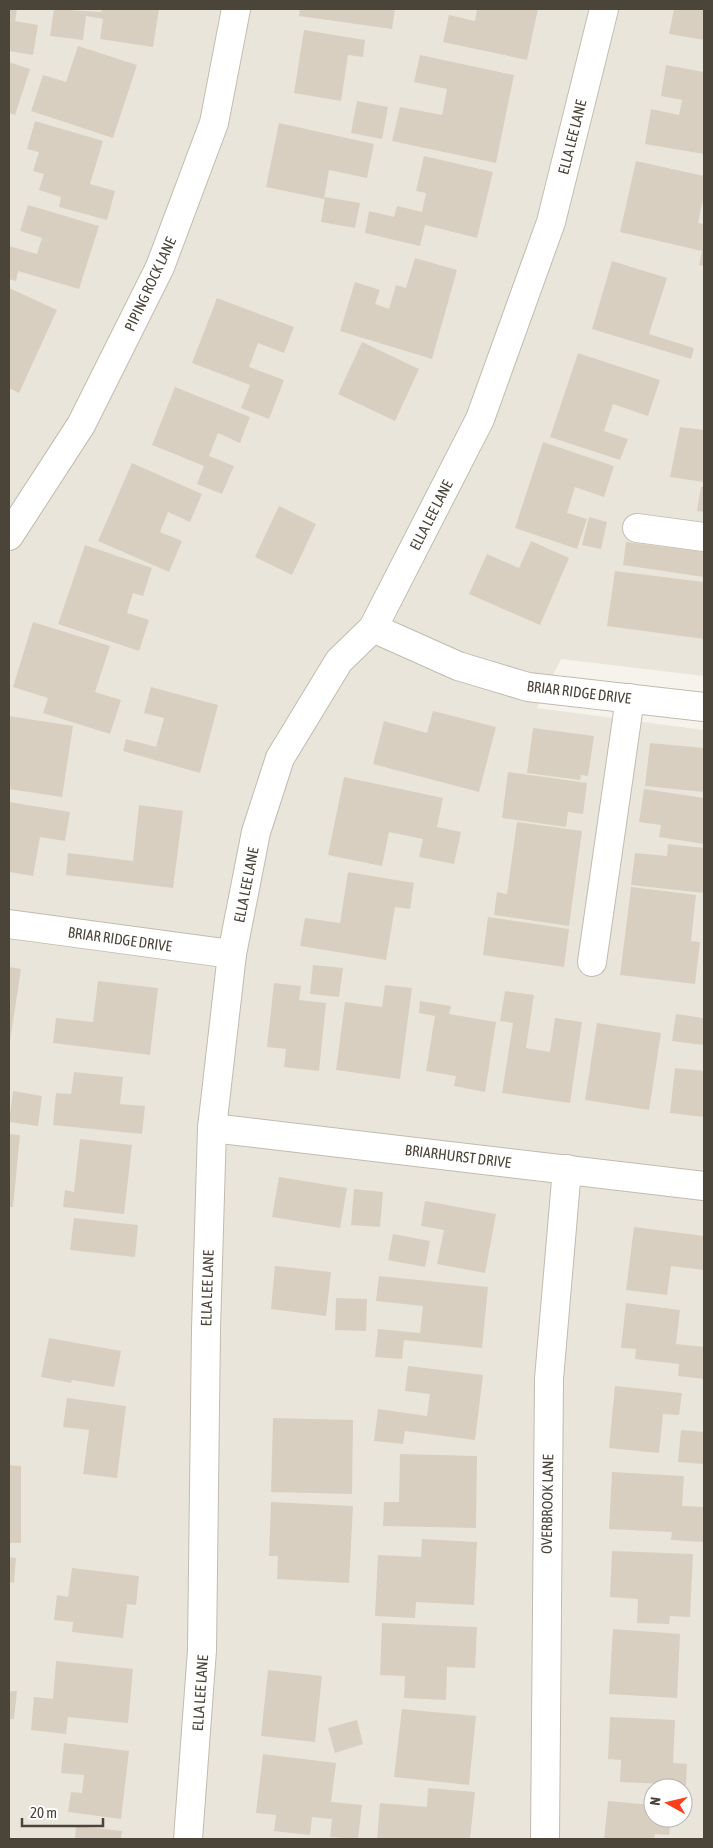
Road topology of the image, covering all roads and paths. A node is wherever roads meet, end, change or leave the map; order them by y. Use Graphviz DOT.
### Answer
graph roads {
  1 [pos="236,9"];
  2 [pos="604,9"];
  3 [pos="637,528"];
  4 [pos="9,536"];
  5 [pos="704,537"];
  6 [pos="373,628"];
  7 [pos="630,698"];
  8 [pos="704,707"];
  9 [pos="9,924"];
  10 [pos="232,954"];
  11 [pos="592,962"];
  12 [pos="212,1128"];
  13 [pos="567,1169"];
  14 [pos="704,1186"];
  15 [pos="188,1839"];
  16 [pos="545,1839"];
  1 -- 4 [label="street, PIPING ROCK LANE"];
  2 -- 6 [label="street, ELLA LEE LANE"];
  3 -- 5 [label="street"];
  6 -- 7 [label="street, BRIAR RIDGE DRIVE"];
  6 -- 10 [label="street, ELLA LEE LANE"];
  7 -- 8 [label="street, BRIAR RIDGE DRIVE"];
  7 -- 11 [label="street"];
  9 -- 10 [label="street, BRIAR RIDGE DRIVE"];
  10 -- 12 [label="street, ELLA LEE LANE"];
  12 -- 13 [label="street, BRIARHURST DRIVE"];
  12 -- 15 [label="street, ELLA LEE LANE"];
  13 -- 14 [label="street, BRIARHURST DRIVE"];
  13 -- 16 [label="street, OVERBROOK LANE"];
}
